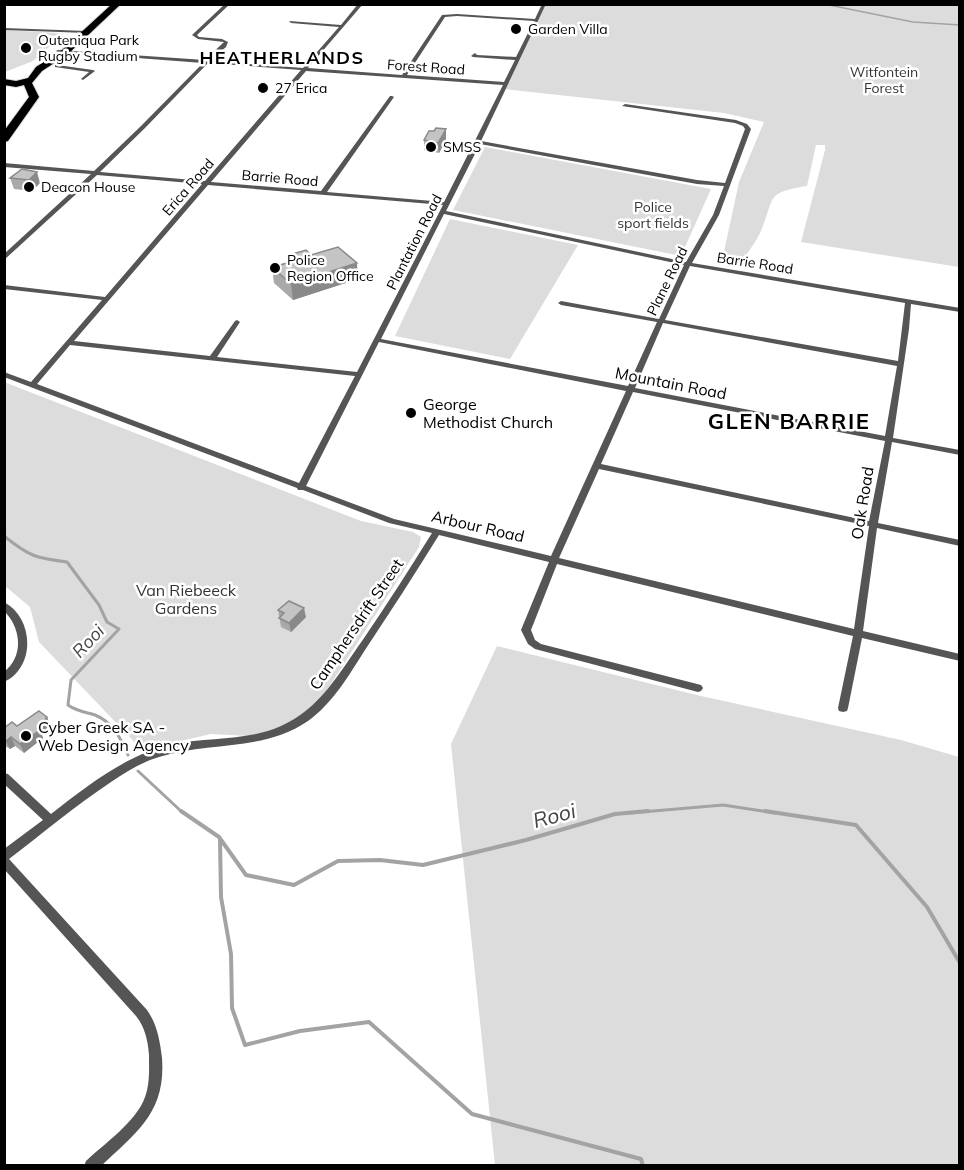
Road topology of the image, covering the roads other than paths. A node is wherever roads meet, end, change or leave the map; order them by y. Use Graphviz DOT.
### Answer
graph roads {
  1 [pos="117,4"];
  2 [pos="228,4"];
  3 [pos="361,4"];
  4 [pos="544,4"];
  5 [pos="537,20"];
  6 [pos="291,22"];
  7 [pos="342,26"];
  8 [pos="4,29"];
  9 [pos="84,32"];
  10 [pos="65,52"];
  11 [pos="474,54"];
  12 [pos="518,59"];
  13 [pos="204,62"];
  14 [pos="305,70"];
  15 [pos="403,77"];
  16 [pos="83,78"];
  17 [pos="24,79"];
  18 [pos="4,80"];
  19 [pos="505,84"];
  20 [pos="392,97"];
  21 [pos="625,106"];
  22 [pos="4,129"];
  23 [pos="4,139"];
  24 [pos="478,142"];
  25 [pos="4,165"];
  26 [pos="96,173"];
  27 [pos="206,183"];
  28 [pos="726,185"];
  29 [pos="322,194"];
  30 [pos="446,204"];
  31 [pos="442,213"];
  32 [pos="4,258"];
  33 [pos="688,264"];
  34 [pos="4,287"];
  35 [pos="106,299"];
  36 [pos="908,301"];
  37 [pos="561,303"];
  38 [pos="960,310"];
  39 [pos="661,321"];
  40 [pos="237,322"];
  41 [pos="377,340"];
  42 [pos="69,343"];
  43 [pos="212,359"];
  44 [pos="900,364"];
  45 [pos="4,374"];
  46 [pos="359,374"];
  47 [pos="33,384"];
  48 [pos="631,389"];
  49 [pos="888,439"];
  50 [pos="960,453"];
  51 [pos="597,466"];
  52 [pos="301,488"];
  53 [pos="873,525"];
  54 [pos="437,532"];
  55 [pos="960,543"];
  56 [pos="554,560"];
  57 [pos="4,605"];
  58 [pos="858,633"];
  59 [pos="960,657"];
  60 [pos="4,678"];
  61 [pos="698,688"];
  62 [pos="843,708"];
  63 [pos="4,777"];
  64 [pos="51,821"];
  65 [pos="4,856"];
  66 [pos="4,861"];
  67 [pos="91,1166"];
  1 -- 9 [label="highway"];
  2 -- 13 [label="street"];
  3 -- 7 [label="street, Erica Road"];
  4 -- 5 [label="street, Plantation Road"];
  5 -- 12 [label="street, Plantation Road"];
  5 -- 15 [label="street"];
  6 -- 7 [label="street"];
  7 -- 14 [label="street, Erica Road"];
  8 -- 9 [label="street"];
  9 -- 10 [label="highway"];
  10 -- 13 [label="street, Forest Road"];
  10 -- 16 [label="street"];
  10 -- 17 [label="highway"];
  11 -- 12 [label="street"];
  12 -- 19 [label="street, Plantation Road"];
  13 -- 14 [label="street, Forest Road"];
  13 -- 26 [label="street"];
  14 -- 15 [label="street, Forest Road"];
  14 -- 27 [label="street, Erica Road"];
  15 -- 19 [label="street, Forest Road"];
  17 -- 18 [label="highway"];
  17 -- 22 [label="highway"];
  17 -- 23 [label="highway"];
  19 -- 24 [label="street, Plantation Road"];
  20 -- 29 [label="street"];
  21 -- 28 [label="street, Plane Road"];
  24 -- 28 [label="street"];
  24 -- 30 [label="street, Plantation Road"];
  25 -- 26 [label="street, Barrie Road"];
  26 -- 27 [label="street, Barrie Road"];
  26 -- 32 [label="street"];
  27 -- 29 [label="street, Barrie Road"];
  27 -- 35 [label="street, Erica Road"];
  28 -- 33 [label="street, Plane Road"];
  29 -- 30 [label="street, Barrie Road"];
  30 -- 31 [label="street, Plantation Road"];
  31 -- 33 [label="street, Barrie Road"];
  31 -- 41 [label="street, Plantation Road"];
  33 -- 36 [label="street, Barrie Road"];
  33 -- 39 [label="street, Plane Road"];
  34 -- 35 [label="street"];
  35 -- 42 [label="street, Erica Road"];
  36 -- 38 [label="street, Barrie Road"];
  36 -- 44 [label="street, Oak Road"];
  37 -- 39 [label="street"];
  39 -- 44 [label="street"];
  39 -- 48 [label="street, Plane Road"];
  40 -- 43 [label="street"];
  41 -- 46 [label="street, Plantation Road"];
  41 -- 48 [label="street, Mountain Road"];
  42 -- 43 [label="street"];
  42 -- 47 [label="street, Erica Road"];
  43 -- 46 [label="street"];
  44 -- 49 [label="street, Oak Road"];
  45 -- 47 [label="street, Arbour Road"];
  46 -- 52 [label="street, Plantation Road"];
  47 -- 52 [label="street, Arbour Road"];
  48 -- 49 [label="street, Mountain Road"];
  48 -- 51 [label="street, Plane Road"];
  49 -- 50 [label="street, Mountain Road"];
  49 -- 53 [label="street, Oak Road"];
  51 -- 53 [label="street"];
  51 -- 56 [label="street, Plane Road"];
  52 -- 54 [label="street, Arbour Road"];
  53 -- 55 [label="street"];
  53 -- 58 [label="street, Oak Road"];
  54 -- 56 [label="street, Arbour Road"];
  54 -- 64 [label="street, Camphersdrift Street"];
  56 -- 58 [label="street, Arbour Road"];
  56 -- 61 [label="street, Plane Road"];
  57 -- 60 [label="street"];
  58 -- 59 [label="street, Arbour Road"];
  58 -- 62 [label="street, Oak Road"];
  63 -- 64 [label="street"];
  64 -- 65 [label="street, Camphersdrift Street"];
  66 -- 67 [label="street"];
}
